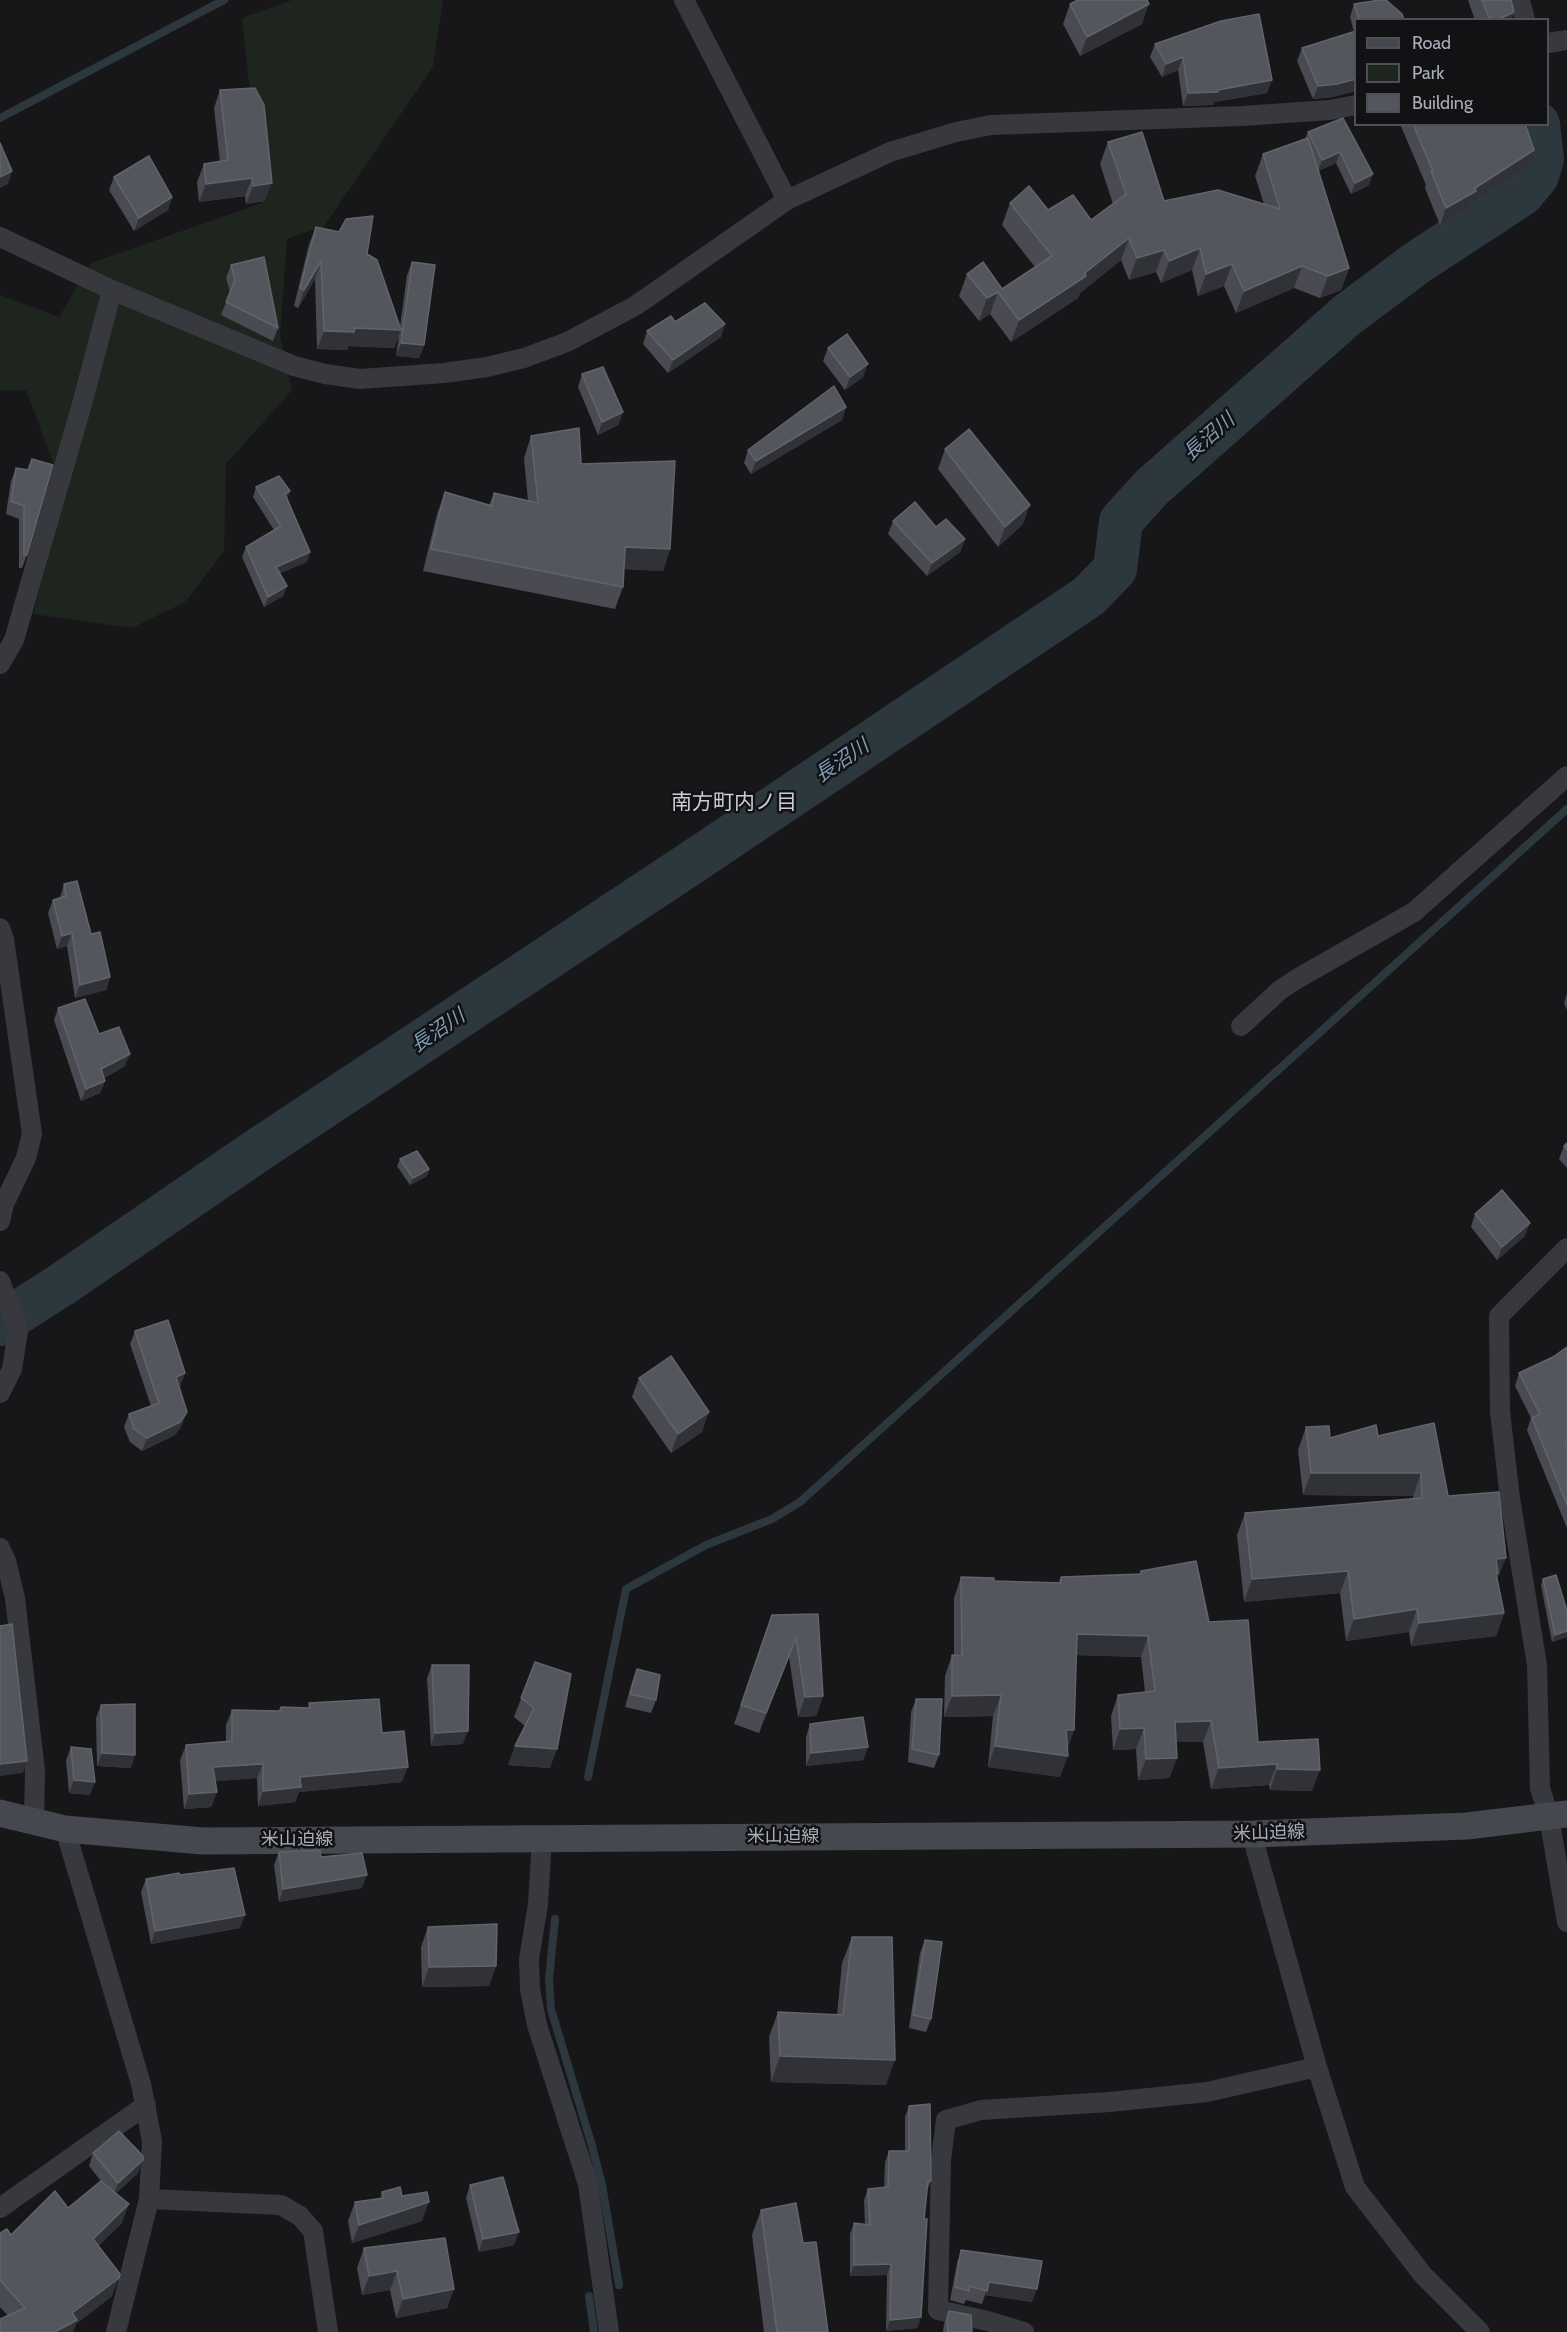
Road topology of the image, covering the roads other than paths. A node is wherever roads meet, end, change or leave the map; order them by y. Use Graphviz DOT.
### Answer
graph roads {
  1 [pos="684,0"];
  2 [pos="1520,0"];
  3 [pos="1524,18"];
  4 [pos="1567,40"];
  5 [pos="1549,43"];
  6 [pos="1354,105"];
  7 [pos="787,200"];
  8 [pos="0,237"];
  9 [pos="112,290"];
  10 [pos="0,664"];
  11 [pos="1567,776"];
  12 [pos="0,928"];
  13 [pos="1241,1026"];
  14 [pos="0,1221"];
  15 [pos="1567,1248"];
  16 [pos="0,1281"];
  17 [pos="0,1393"];
  18 [pos="0,1548"];
  19 [pos="0,1813"];
  20 [pos="1558,1816"];
  21 [pos="34,1822"];
  22 [pos="65,1829"];
  23 [pos="1254,1834"];
  24 [pos="550,1838"];
  25 [pos="1567,1922"];
  26 [pos="1317,2067"];
  27 [pos="146,2106"];
  28 [pos="148,2199"];
  29 [pos="0,2208"];
  30 [pos="116,2332"];
  31 [pos="328,2332"];
  32 [pos="609,2332"];
  33 [pos="1024,2332"];
  34 [pos="1480,2332"];
  1 -- 7 [label="street"];
  2 -- 3 [label="street"];
  4 -- 5 [label="street"];
  6 -- 7 [label="street"];
  7 -- 9 [label="street"];
  8 -- 9 [label="street"];
  9 -- 10 [label="street"];
  11 -- 13 [label="street"];
  12 -- 14 [label="street"];
  15 -- 20 [label="street"];
  16 -- 17 [label="street"];
  18 -- 21 [label="street"];
  19 -- 21 [label="main road, 米山迫線"];
  20 -- 23 [label="main road, 米山迫線"];
  20 -- 25 [label="street"];
  21 -- 22 [label="main road, 米山迫線"];
  22 -- 24 [label="main road, 米山迫線"];
  22 -- 27 [label="street"];
  23 -- 24 [label="main road, 米山迫線"];
  23 -- 26 [label="street"];
  24 -- 32 [label="street"];
  26 -- 33 [label="street"];
  26 -- 34 [label="street"];
  27 -- 28 [label="street"];
  27 -- 29 [label="street"];
  28 -- 30 [label="street"];
  28 -- 31 [label="street"];
}
